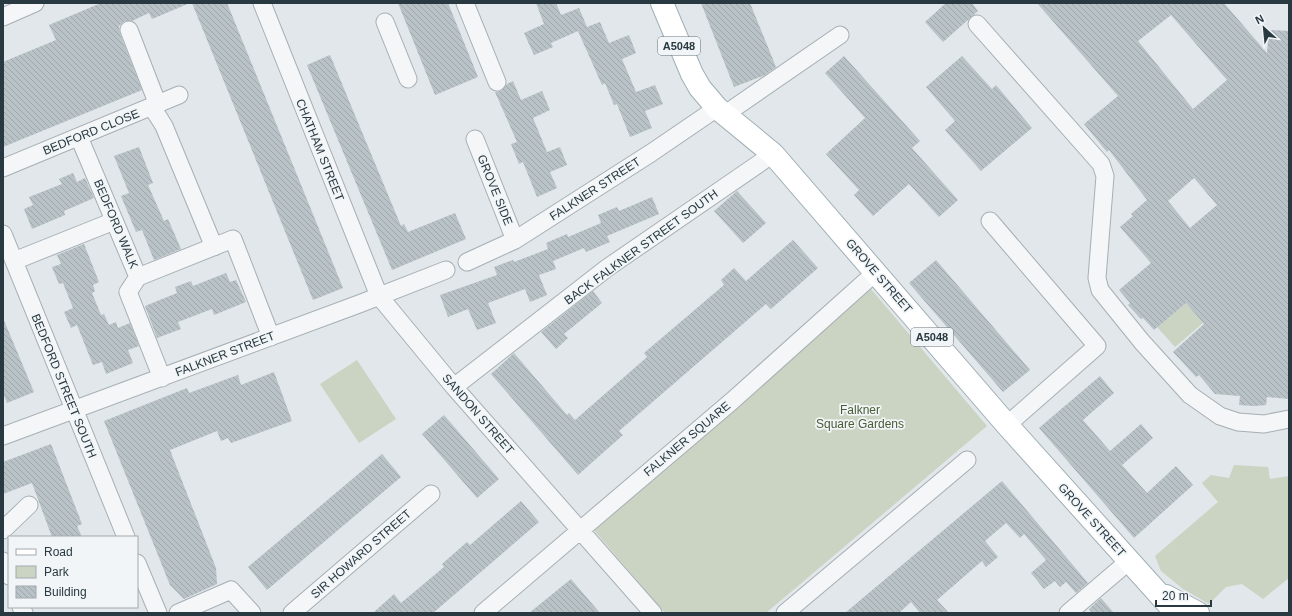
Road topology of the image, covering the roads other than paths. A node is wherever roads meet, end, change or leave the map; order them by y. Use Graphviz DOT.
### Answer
graph roads {
  1 [pos="35,3"];
  2 [pos="262,3"];
  3 [pos="465,3"];
  4 [pos="662,3"];
  5 [pos="3,17"];
  6 [pos="384,22"];
  7 [pos="977,24"];
  8 [pos="129,30"];
  9 [pos="840,35"];
  10 [pos="408,79"];
  11 [pos="497,82"];
  12 [pos="179,95"];
  13 [pos="155,106"];
  14 [pos="721,112"];
  15 [pos="78,137"];
  16 [pos="475,139"];
  17 [pos="773,154"];
  18 [pos="3,168"];
  19 [pos="114,221"];
  20 [pos="990,221"];
  21 [pos="3,234"];
  22 [pos="515,240"];
  23 [pos="214,247"];
  24 [pos="14,261"];
  25 [pos="467,262"];
  26 [pos="446,270"];
  27 [pos="876,272"];
  28 [pos="138,277"];
  29 [pos="379,296"];
  30 [pos="272,337"];
  31 [pos="162,378"];
  32 [pos="454,387"];
  33 [pos="74,412"];
  34 [pos="1289,419"];
  35 [pos="1007,425"];
  36 [pos="3,436"];
  37 [pos="966,460"];
  38 [pos="431,494"];
  39 [pos="29,505"];
  40 [pos="3,530"];
  41 [pos="579,531"];
  42 [pos="126,536"];
  43 [pos="3,561"];
  44 [pos="1129,561"];
  45 [pos="138,565"];
  46 [pos="8,574"];
  47 [pos="1159,592"];
  48 [pos="158,613"];
  49 [pos="178,613"];
  50 [pos="252,613"];
  51 [pos="292,613"];
  52 [pos="483,613"];
  53 [pos="653,613"];
  54 [pos="785,613"];
  55 [pos="1068,613"];
  56 [pos="1176,613"];
  57 [pos="1198,613"];
  1 -- 5 [label="street"];
  2 -- 29 [label="street, CHATHAM STREET"];
  3 -- 11 [label="street"];
  4 -- 14 [label="main road, GROVE STREET / A5048"];
  6 -- 10 [label="street"];
  7 -- 34 [label="street"];
  8 -- 13 [label="street"];
  9 -- 14 [label="street, FALKNER STREET"];
  12 -- 13 [label="street, BEDFORD CLOSE"];
  13 -- 15 [label="street, BEDFORD CLOSE"];
  13 -- 23 [label="street"];
  14 -- 17 [label="main road, GROVE STREET / A5048"];
  14 -- 22 [label="street, FALKNER STREET"];
  15 -- 18 [label="street, BEDFORD CLOSE"];
  15 -- 19 [label="street, BEDFORD WALK"];
  16 -- 22 [label="street, GROVE SIDE"];
  17 -- 27 [label="main road, GROVE STREET / A5048"];
  17 -- 32 [label="street, BACK FALKNER STREET SOUTH"];
  19 -- 24 [label="street"];
  19 -- 28 [label="street, BEDFORD WALK"];
  20 -- 35 [label="street"];
  21 -- 24 [label="street, BEDFORD STREET SOUTH"];
  22 -- 25 [label="street, FALKNER STREET"];
  23 -- 28 [label="street"];
  23 -- 30 [label="street"];
  24 -- 33 [label="street, BEDFORD STREET SOUTH"];
  26 -- 29 [label="street, FALKNER STREET"];
  27 -- 35 [label="main road, GROVE STREET / A5048"];
  27 -- 41 [label="street, FALKNER SQUARE"];
  28 -- 31 [label="street, BEDFORD WALK"];
  29 -- 30 [label="street, FALKNER STREET"];
  29 -- 32 [label="street, SANDON STREET"];
  30 -- 31 [label="street, FALKNER STREET"];
  31 -- 33 [label="street, FALKNER STREET"];
  32 -- 41 [label="street, SANDON STREET"];
  33 -- 36 [label="street, FALKNER STREET"];
  33 -- 42 [label="street, BEDFORD STREET SOUTH"];
  35 -- 44 [label="main road, GROVE STREET / A5048"];
  37 -- 54 [label="street"];
  38 -- 51 [label="street, SIR HOWARD STREET"];
  39 -- 40 [label="street"];
  41 -- 52 [label="street, FALKNER SQUARE"];
  41 -- 53 [label="street"];
  43 -- 46 [label="street"];
  44 -- 47 [label="main road, GROVE STREET / A5048"];
  44 -- 55 [label="street"];
  45 -- 48 [label="street"];
  47 -- 56 [label="main road, GROVE STREET / A5048"];
  47 -- 57 [label="main road"];
  49 -- 50 [label="street"];
}
